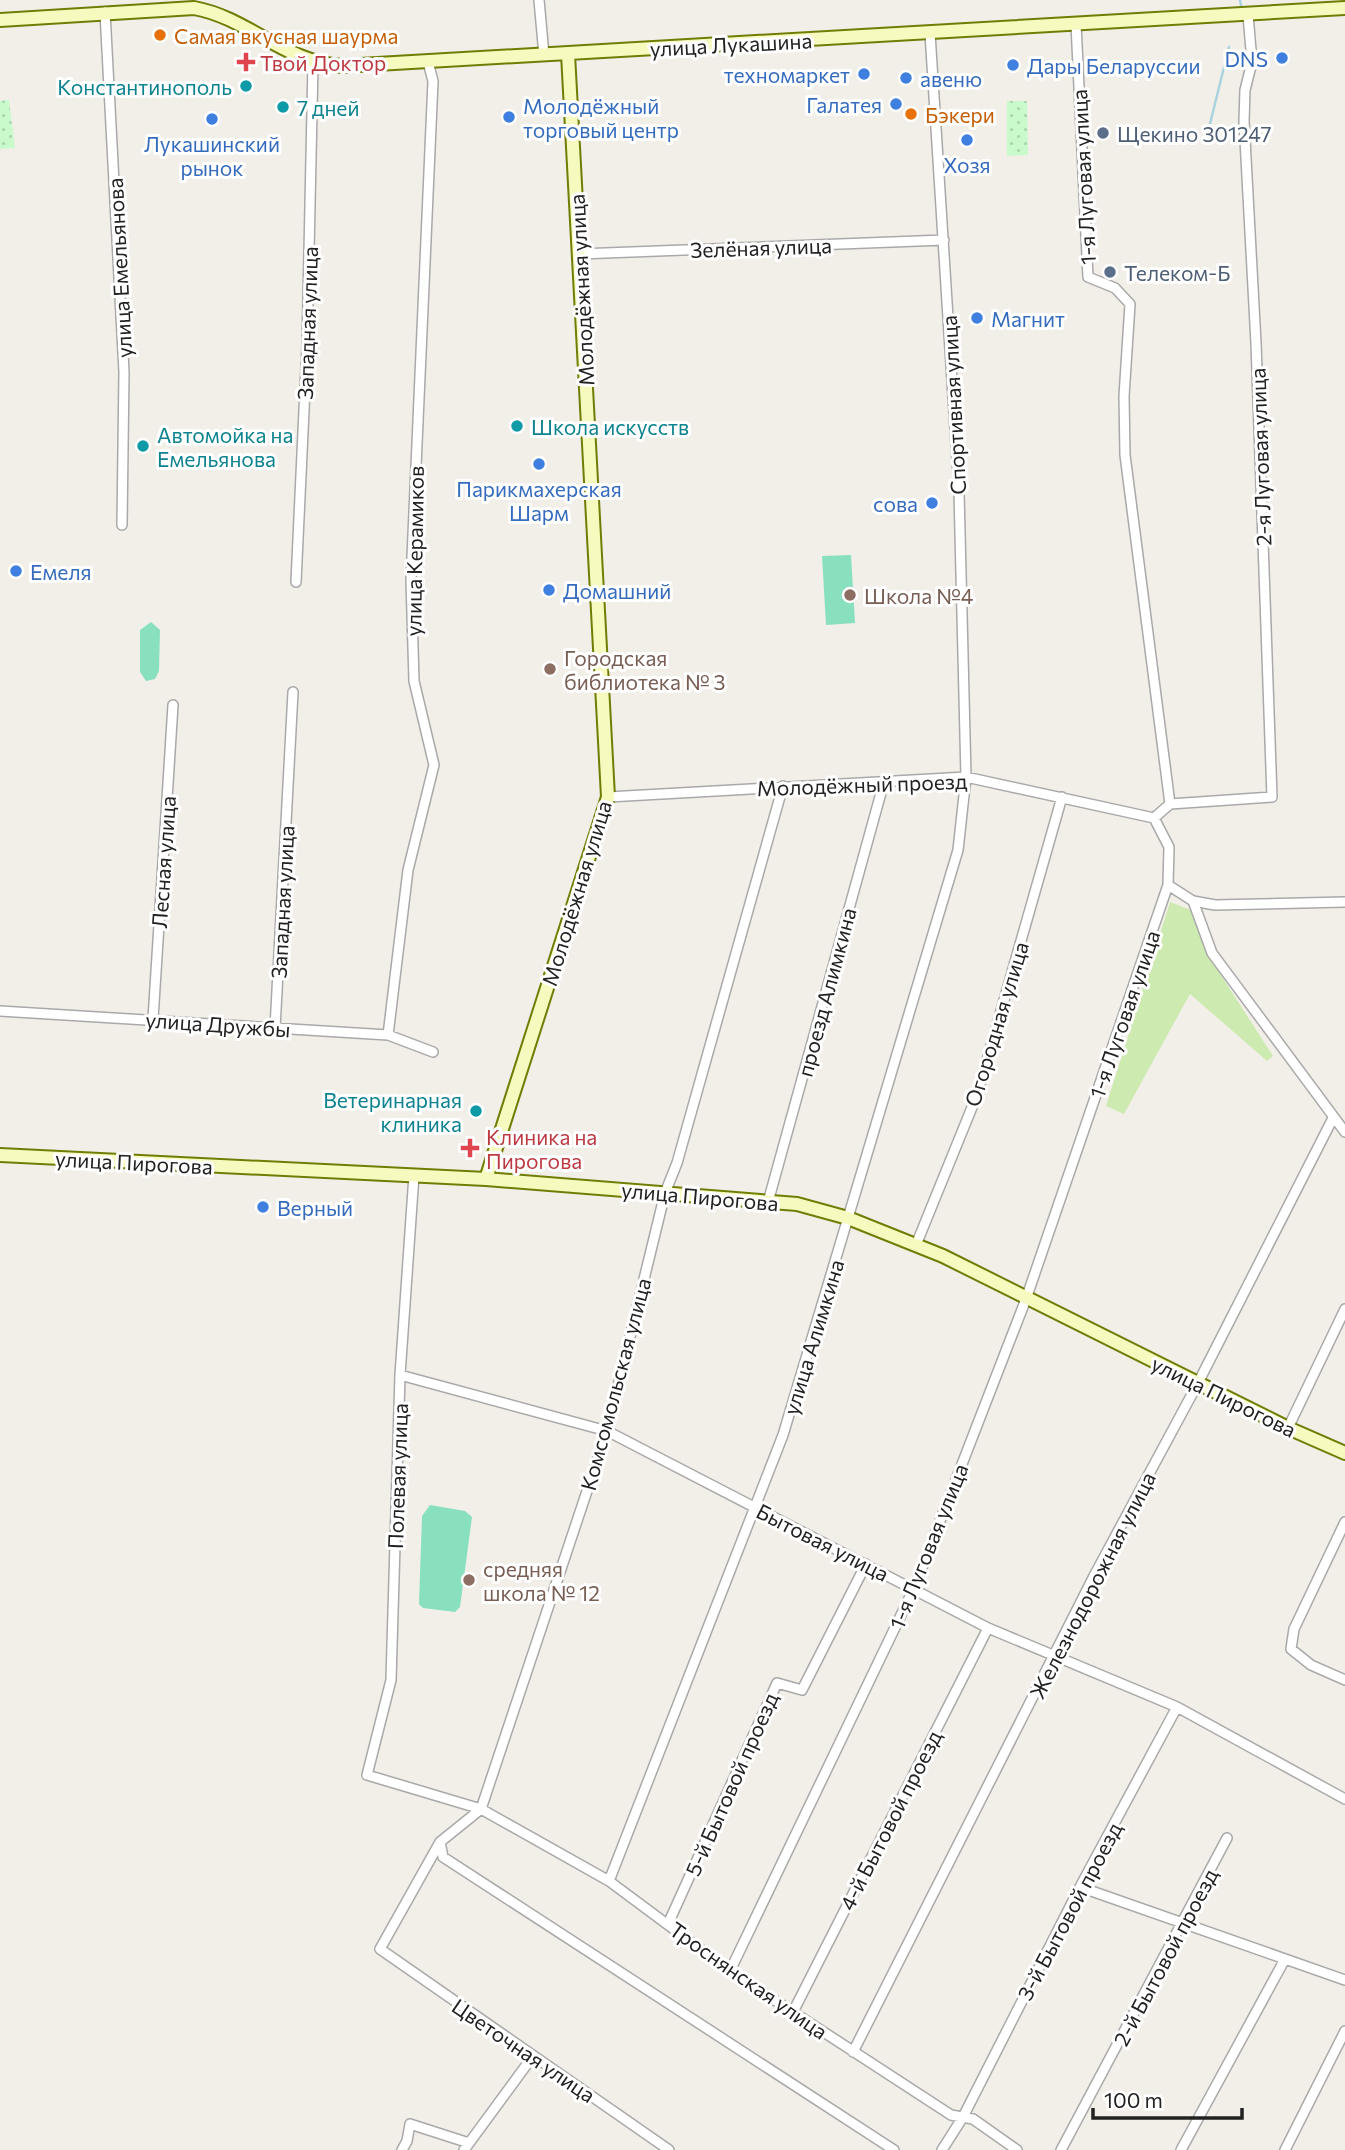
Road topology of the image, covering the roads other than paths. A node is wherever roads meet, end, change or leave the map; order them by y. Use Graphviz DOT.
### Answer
graph roads {
  1 [pos="539,0"];
  2 [pos="1345,8"];
  3 [pos="106,12"];
  4 [pos="1248,15"];
  5 [pos="0,20"];
  6 [pos="1076,24"];
  7 [pos="930,33"];
  8 [pos="568,54"];
  9 [pos="544,55"];
  10 [pos="428,62"];
  11 [pos="313,63"];
  12 [pos="944,240"];
  13 [pos="579,254"];
  14 [pos="122,525"];
  15 [pos="296,582"];
  16 [pos="293,692"];
  17 [pos="173,705"];
  18 [pos="966,777"];
  19 [pos="884,782"];
  20 [pos="783,786"];
  21 [pos="608,797"];
  22 [pos="1062,797"];
  23 [pos="1170,804"];
  24 [pos="1154,818"];
  25 [pos="1168,885"];
  26 [pos="1193,901"];
  27 [pos="1345,902"];
  28 [pos="0,1011"];
  29 [pos="153,1019"];
  30 [pos="275,1028"];
  31 [pos="388,1035"];
  32 [pos="433,1052"];
  33 [pos="1333,1118"];
  34 [pos="1345,1132"];
  35 [pos="0,1155"];
  36 [pos="414,1175"];
  37 [pos="486,1178"];
  38 [pos="665,1193"];
  39 [pos="768,1202"];
  40 [pos="848,1218"];
  41 [pos="916,1245"];
  42 [pos="1026,1299"];
  43 [pos="1345,1309"];
  44 [pos="400,1375"];
  45 [pos="1198,1383"];
  46 [pos="1288,1428"];
  47 [pos="607,1431"];
  48 [pos="1345,1453"];
  49 [pos="756,1509"];
  50 [pos="1345,1522"];
  51 [pos="866,1564"];
  52 [pos="914,1588"];
  53 [pos="988,1628"];
  54 [pos="1055,1657"];
  55 [pos="1345,1680"];
  56 [pos="1177,1707"];
  57 [pos="367,1775"];
  58 [pos="1345,1799"];
  59 [pos="481,1809"];
  60 [pos="1227,1838"];
  61 [pos="440,1842"];
  62 [pos="609,1881"];
  63 [pos="1080,1887"];
  64 [pos="668,1924"];
  65 [pos="1184,1924"];
  66 [pos="1284,1959"];
  67 [pos="730,1971"];
  68 [pos="1345,1980"];
  69 [pos="793,2012"];
  70 [pos="1345,2032"];
  71 [pos="853,2052"];
  72 [pos="533,2056"];
  73 [pos="963,2117"];
  74 [pos="466,2147"];
  75 [pos="665,2149"];
  76 [pos="402,2150"];
  77 [pos="894,2150"];
  78 [pos="942,2150"];
  79 [pos="1017,2150"];
  80 [pos="1061,2150"];
  81 [pos="1181,2150"];
  82 [pos="1285,2150"];
  1 -- 9 [label="street"];
  2 -- 4 [label="street, улица Лукашина"];
  3 -- 5 [label="street, улица Лукашина"];
  3 -- 11 [label="street, улица Лукашина"];
  3 -- 14 [label="street, улица Емельянова"];
  4 -- 6 [label="street, улица Лукашина"];
  4 -- 23 [label="street, 2-я Луговая улица"];
  6 -- 7 [label="street, улица Лукашина"];
  6 -- 23 [label="street, 1-я Луговая улица"];
  7 -- 8 [label="street, улица Лукашина"];
  7 -- 12 [label="street, Спортивная улица"];
  8 -- 9 [label="street, улица Лукашина"];
  8 -- 13 [label="street, Молодёжная улица"];
  9 -- 10 [label="street, улица Лукашина"];
  10 -- 11 [label="street, улица Лукашина"];
  10 -- 31 [label="street, улица Керамиков"];
  11 -- 15 [label="street, Западная улица"];
  12 -- 13 [label="street, Зелёная улица"];
  12 -- 18 [label="street, Спортивная улица"];
  13 -- 21 [label="street, Молодёжная улица"];
  16 -- 30 [label="street, Западная улица"];
  17 -- 29 [label="street, Лесная улица"];
  18 -- 19 [label="street, Молодёжный проезд"];
  18 -- 22 [label="street, Молодёжный проезд"];
  18 -- 40 [label="street, улица Алимкина"];
  19 -- 20 [label="street, Молодёжный проезд"];
  19 -- 39 [label="street, проезд Алимкина"];
  20 -- 21 [label="street, Молодёжный проезд"];
  20 -- 38 [label="street, Комсомольская улица"];
  21 -- 37 [label="street, Молодёжная улица"];
  22 -- 24 [label="street, Молодёжный проезд"];
  22 -- 41 [label="street, Огородная улица"];
  23 -- 24 [label="street"];
  24 -- 25 [label="street, 1-я Луговая улица"];
  25 -- 26 [label="street"];
  25 -- 42 [label="street, 1-я Луговая улица"];
  26 -- 27 [label="street"];
  26 -- 33 [label="street"];
  28 -- 29 [label="street, улица Дружбы"];
  29 -- 30 [label="street, улица Дружбы"];
  30 -- 31 [label="street, улица Дружбы"];
  31 -- 32 [label="street, улица Дружбы"];
  33 -- 34 [label="street"];
  33 -- 45 [label="street, Железнодорожная улица"];
  35 -- 36 [label="street, улица Пирогова"];
  36 -- 37 [label="street, улица Пирогова"];
  36 -- 44 [label="street, Полевая улица"];
  37 -- 38 [label="street, улица Пирогова"];
  38 -- 39 [label="street, улица Пирогова"];
  38 -- 47 [label="street, Комсомольская улица"];
  39 -- 40 [label="street, улица Пирогова"];
  40 -- 41 [label="street, улица Пирогова"];
  40 -- 49 [label="street, улица Алимкина"];
  41 -- 42 [label="street, улица Пирогова"];
  42 -- 45 [label="street, улица Пирогова"];
  42 -- 52 [label="street, 1-я Луговая улица"];
  43 -- 46 [label="street"];
  44 -- 47 [label="street, Бытовая улица"];
  44 -- 57 [label="street, Полевая улица"];
  45 -- 46 [label="street, улица Пирогова"];
  45 -- 54 [label="street, Железнодорожная улица"];
  46 -- 48 [label="street, улица Пирогова"];
  47 -- 49 [label="street, Бытовая улица"];
  47 -- 59 [label="street, Комсомольская улица"];
  49 -- 51 [label="street, Бытовая улица"];
  49 -- 62 [label="street, улица Алимкина"];
  50 -- 55 [label="street"];
  51 -- 52 [label="street, Бытовая улица"];
  51 -- 64 [label="street, 5-й Бытовой проезд"];
  52 -- 53 [label="street, Бытовая улица"];
  52 -- 67 [label="street, 1-я Луговая улица"];
  53 -- 54 [label="street, Бытовая улица"];
  53 -- 69 [label="street, 4-й Бытовой проезд"];
  54 -- 56 [label="street, Бытовая улица"];
  54 -- 71 [label="street, Железнодорожная улица"];
  56 -- 58 [label="street, Бытовая улица"];
  56 -- 63 [label="street, 3-й Бытовой проезд"];
  57 -- 59 [label="street, Троснянская улица"];
  59 -- 61 [label="street"];
  59 -- 62 [label="street, Троснянская улица"];
  60 -- 65 [label="street, 2-й Бытовой проезд"];
  61 -- 72 [label="street, Цветочная улица"];
  61 -- 77 [label="street"];
  62 -- 64 [label="street, Троснянская улица"];
  63 -- 65 [label="street"];
  63 -- 73 [label="street, 3-й Бытовой проезд"];
  64 -- 67 [label="street, Троснянская улица"];
  65 -- 66 [label="street"];
  65 -- 80 [label="street, 2-й Бытовой проезд"];
  66 -- 68 [label="street"];
  66 -- 81 [label="street"];
  67 -- 69 [label="street, Троснянская улица"];
  69 -- 71 [label="street, Троснянская улица"];
  70 -- 82 [label="street"];
  71 -- 73 [label="street, Троснянская улица"];
  72 -- 74 [label="street"];
  72 -- 75 [label="street, Цветочная улица"];
  73 -- 78 [label="street, 3-й Бытовой проезд"];
  73 -- 79 [label="street, Троснянская улица"];
  74 -- 76 [label="street"];
}
